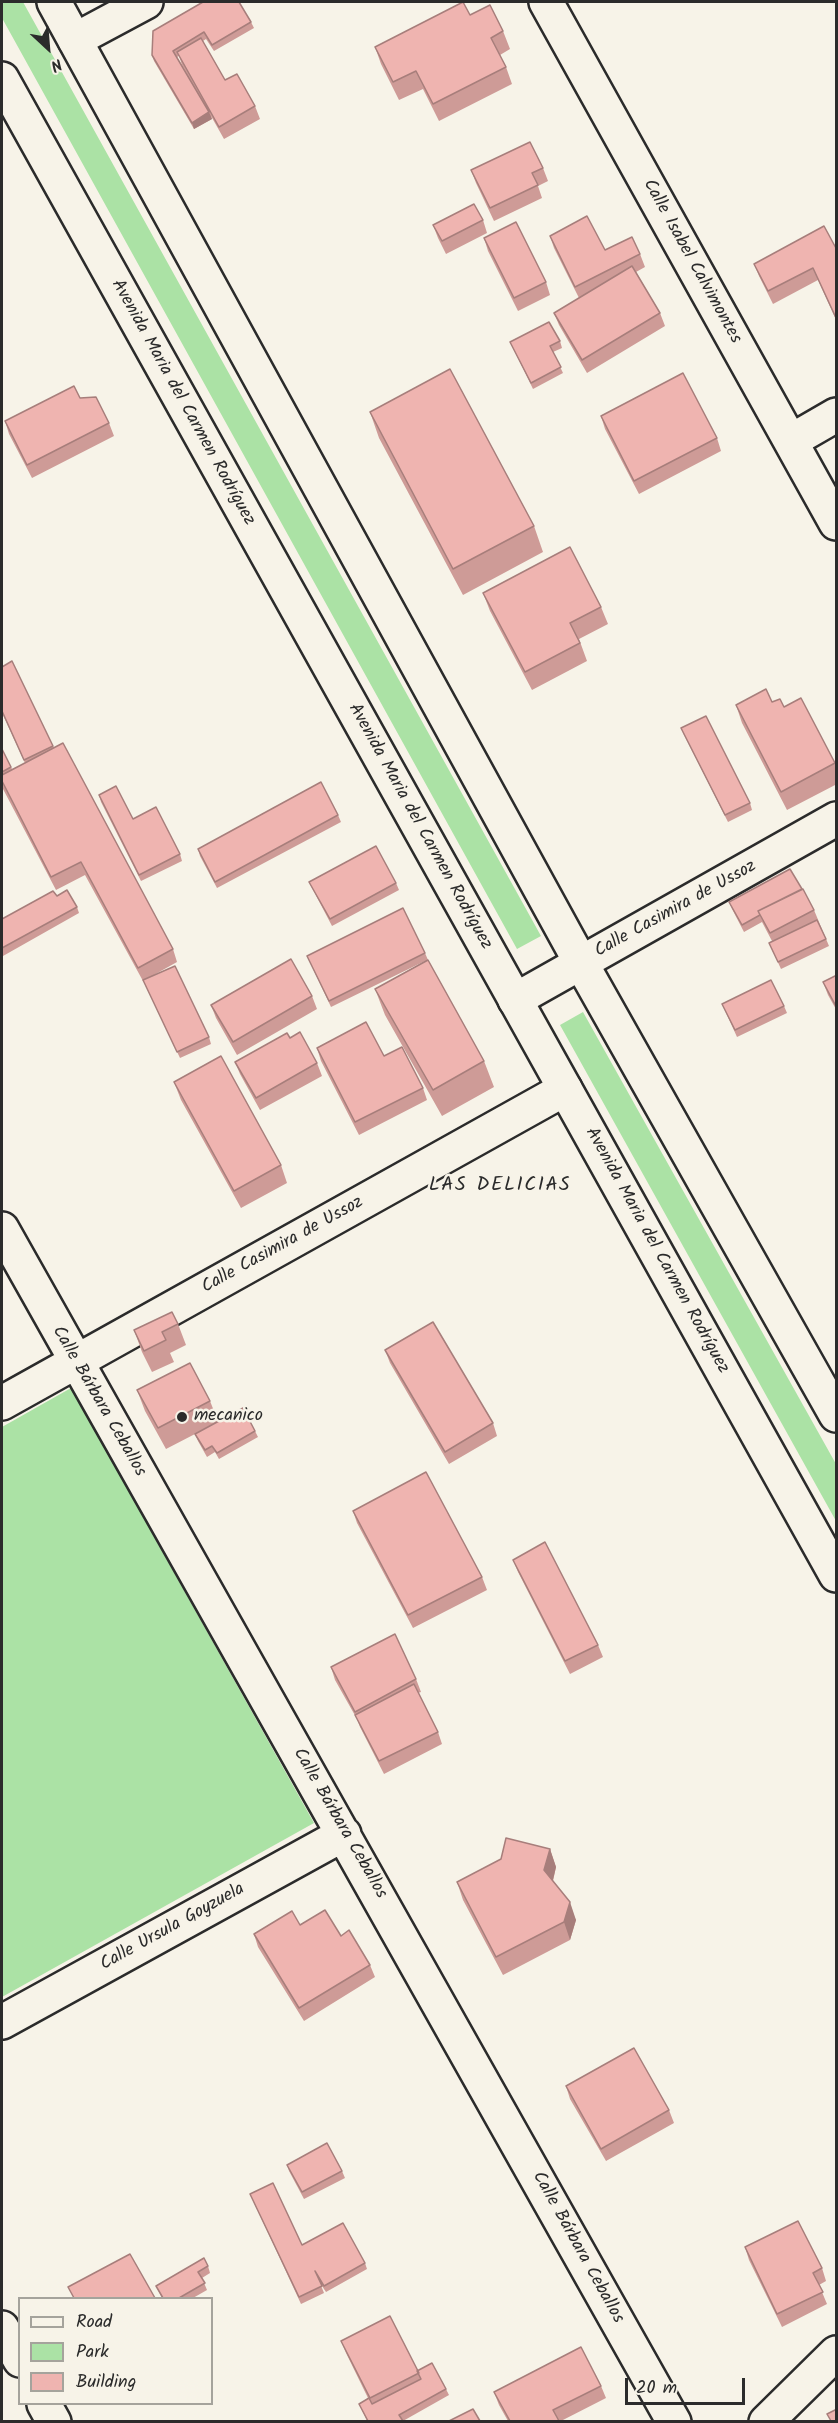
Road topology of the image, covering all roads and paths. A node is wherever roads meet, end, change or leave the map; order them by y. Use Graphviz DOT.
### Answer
graph roads {
  1 [pos="54,2"];
  2 [pos="146,2"];
  3 [pos="546,2"];
  4 [pos="75,40"];
  5 [pos="2,79"];
  6 [pos="837,415"];
  7 [pos="791,441"];
  8 [pos="837,523"];
  9 [pos="837,819"];
  10 [pos="581,963"];
  11 [pos="515,999"];
  12 [pos="565,1089"];
  13 [pos="2,1228"];
  14 [pos="75,1362"];
  15 [pos="2,1403"];
  16 [pos="837,1415"];
  17 [pos="837,1575"];
  18 [pos="344,1834"];
  19 [pos="2,2022"];
  20 [pos="2,2328"];
  21 [pos="837,2354"];
  22 [pos="18,2356"];
  23 [pos="45,2405"];
  24 [pos="54,2421"];
  25 [pos="674,2421"];
  26 [pos="766,2421"];
  1 -- 4 [label="street"];
  2 -- 4 [label="street"];
  3 -- 7 [label="street, Calle Isabel Calvimontes"];
  4 -- 10 [label="street"];
  5 -- 11 [label="street, Avenida Maria del Carmen Rodríguez"];
  6 -- 7 [label="street"];
  7 -- 8 [label="street, Calle Isabel Calvimontes"];
  9 -- 10 [label="street, Calle Casimira de Ussoz"];
  10 -- 11 [label="street, Calle Casimira de Ussoz"];
  10 -- 16 [label="street"];
  11 -- 12 [label="street, Avenida Maria del Carmen Rodríguez"];
  12 -- 14 [label="street, Calle Casimira de Ussoz"];
  12 -- 17 [label="street, Avenida Maria del Carmen Rodríguez"];
  13 -- 14 [label="street, Calle Bárbara Ceballos"];
  14 -- 15 [label="street, Calle Casimira de Ussoz"];
  14 -- 18 [label="street, Calle Bárbara Ceballos"];
  18 -- 19 [label="street, Calle Ursula Goyzuela"];
  18 -- 25 [label="street, Calle Bárbara Ceballos"];
  20 -- 22 [label="street"];
  21 -- 26 [label="street"];
  23 -- 24 [label="street"];
}
